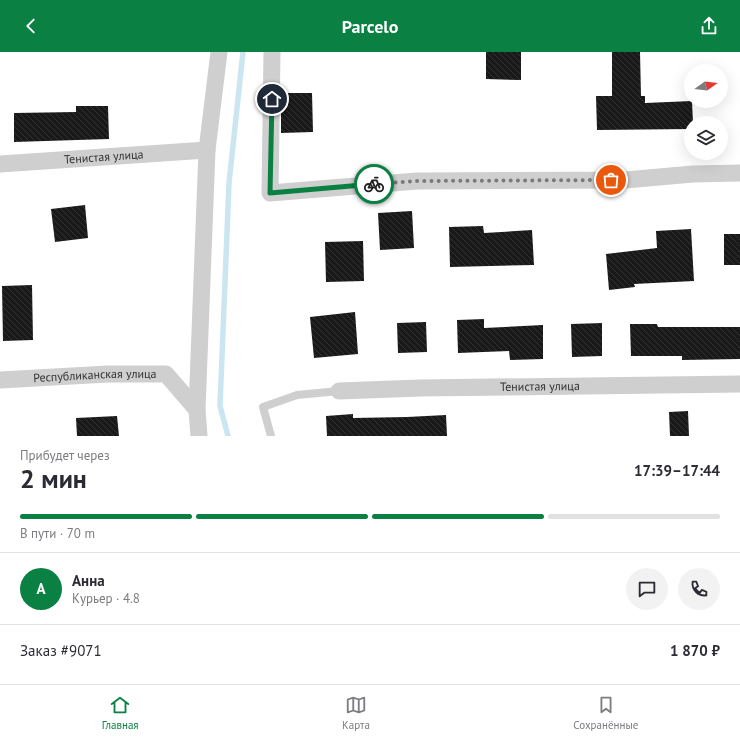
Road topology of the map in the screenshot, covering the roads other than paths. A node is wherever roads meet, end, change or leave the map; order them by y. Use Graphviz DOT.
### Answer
graph roads {
  1 [pos="219,52"];
  2 [pos="272,52"];
  3 [pos="207,150"];
  4 [pos="0,164"];
  5 [pos="740,173"];
  6 [pos="0,380"];
  7 [pos="740,384"];
  8 [pos="340,390"];
  9 [pos="197,410"];
  10 [pos="199,436"];
  11 [pos="271,436"];
  1 -- 3 [label="street"];
  2 -- 5 [label="street"];
  3 -- 4 [label="street, Тенистая улица"];
  3 -- 9 [label="street"];
  6 -- 9 [label="street, Республиканская улица"];
  7 -- 8 [label="street, Тенистая улица"];
  8 -- 11 [label="lane"];
  9 -- 10 [label="street"];
}
